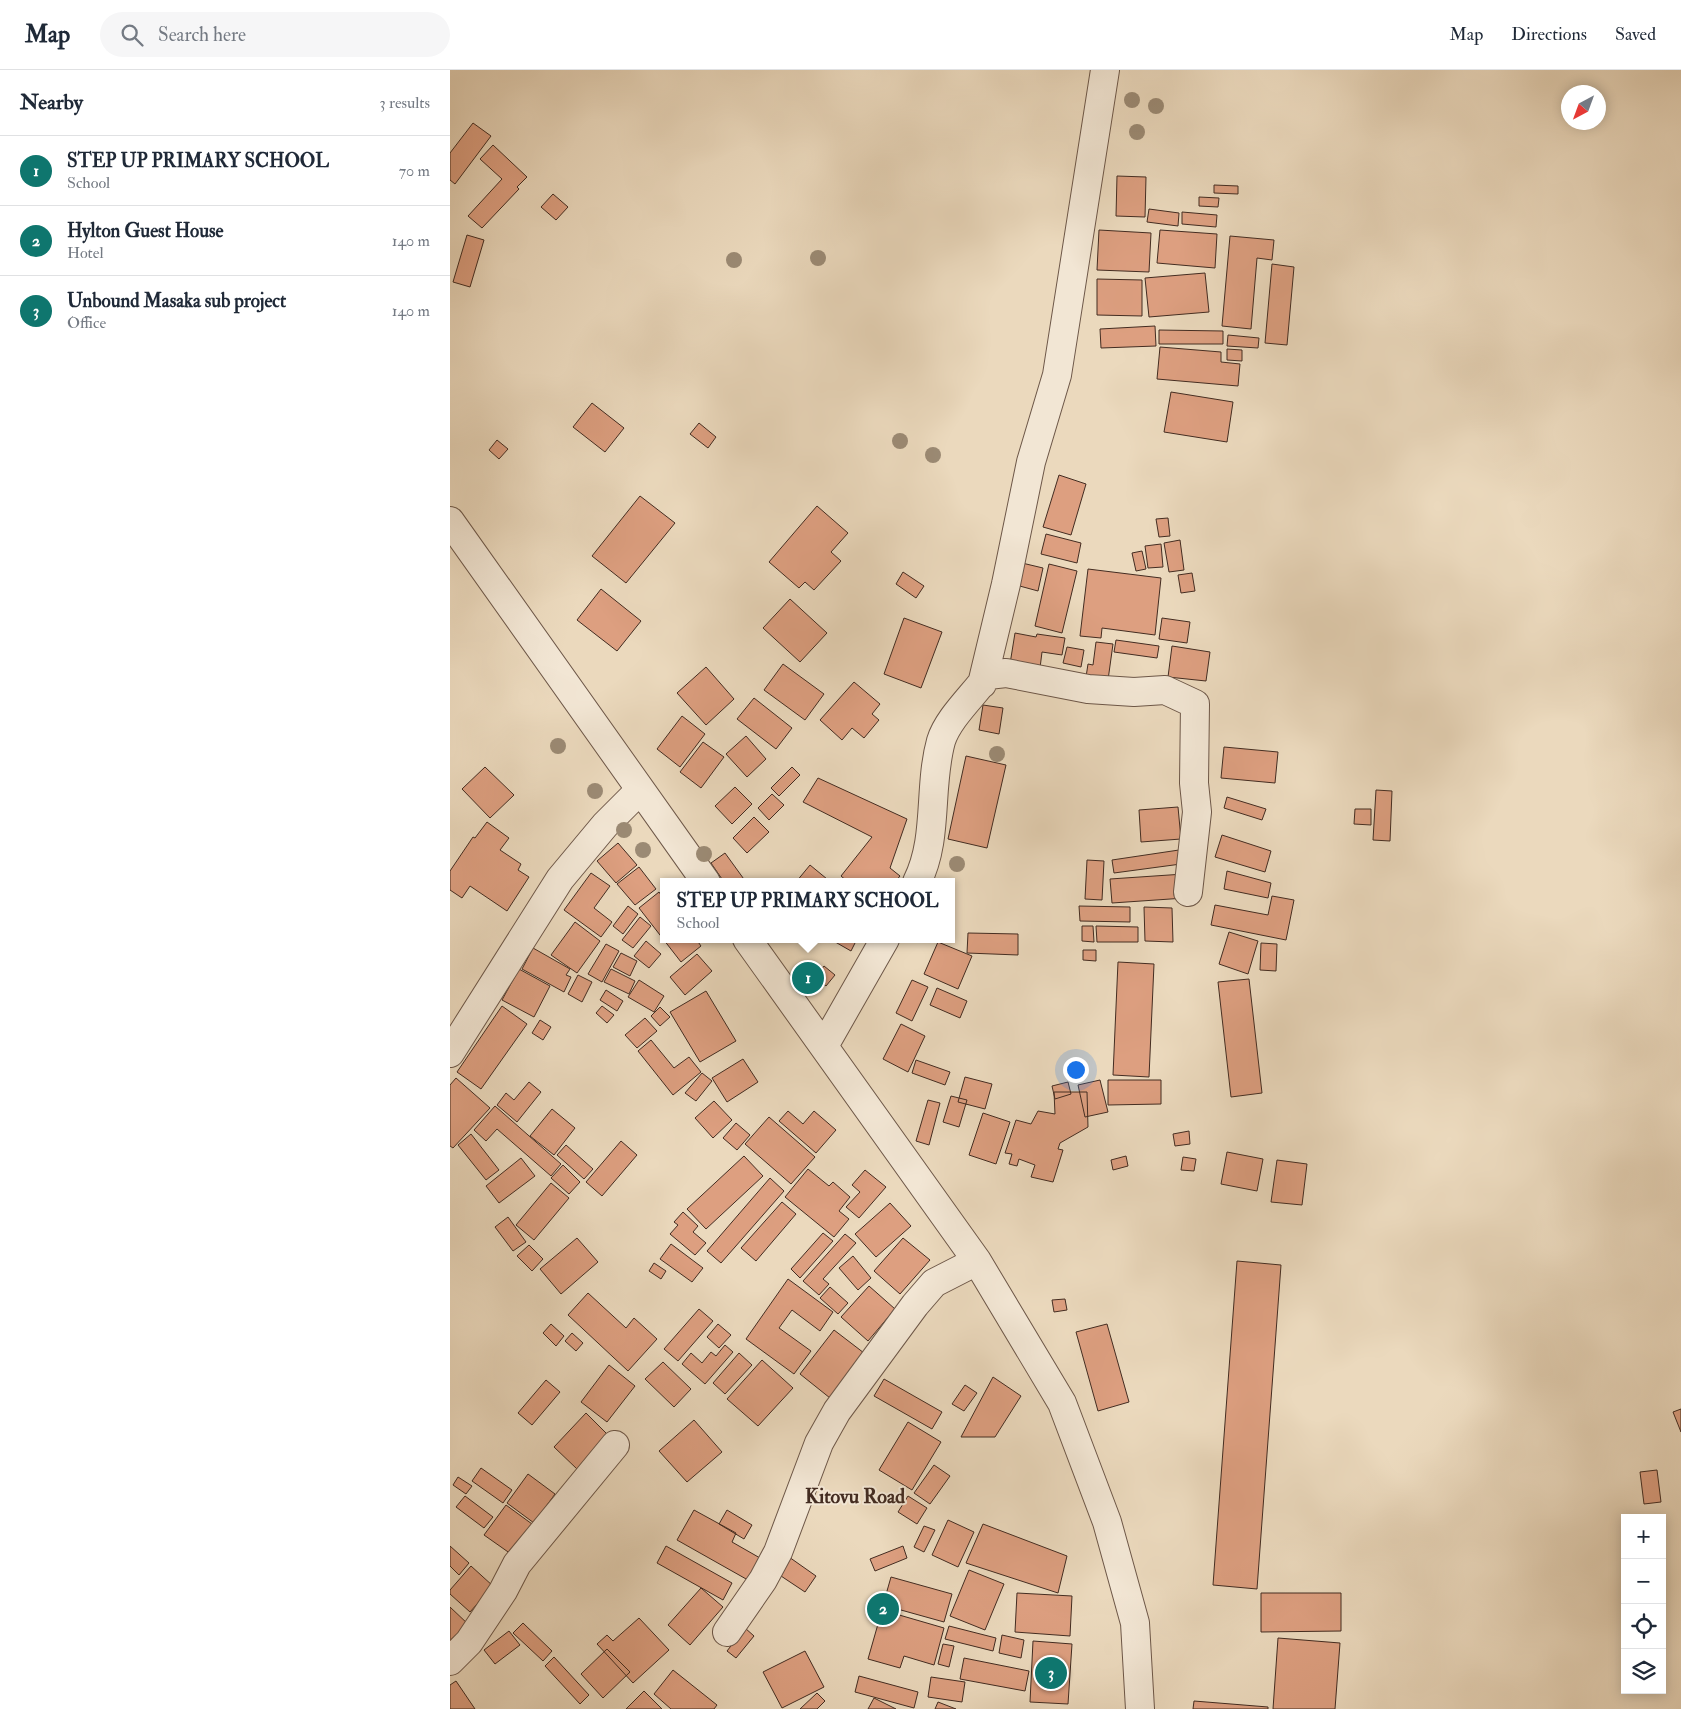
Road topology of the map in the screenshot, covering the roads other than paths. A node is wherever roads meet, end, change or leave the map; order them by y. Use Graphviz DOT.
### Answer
graph roads {
  1 [pos="1105,70"];
  2 [pos="451,525"];
  3 [pos="982,684"];
  4 [pos="640,790"];
  5 [pos="703,878"];
  6 [pos="919,878"];
  7 [pos="1188,892"];
  8 [pos="751,943"];
  9 [pos="883,943"];
  10 [pos="824,1046"];
  11 [pos="450,1053"];
  12 [pos="977,1261"];
  13 [pos="615,1445"];
  14 [pos="727,1632"];
  15 [pos="450,1662"];
  16 [pos="1140,1709"];
  1 -- 3 [label="street"];
  2 -- 4 [label="street"];
  3 -- 6 [label="street"];
  3 -- 7 [label="street"];
  4 -- 5 [label="street"];
  4 -- 11 [label="street"];
  8 -- 10 [label="street"];
  9 -- 10 [label="street"];
  10 -- 12 [label="street"];
  12 -- 14 [label="street"];
  12 -- 16 [label="street"];
  13 -- 15 [label="street"];
}
